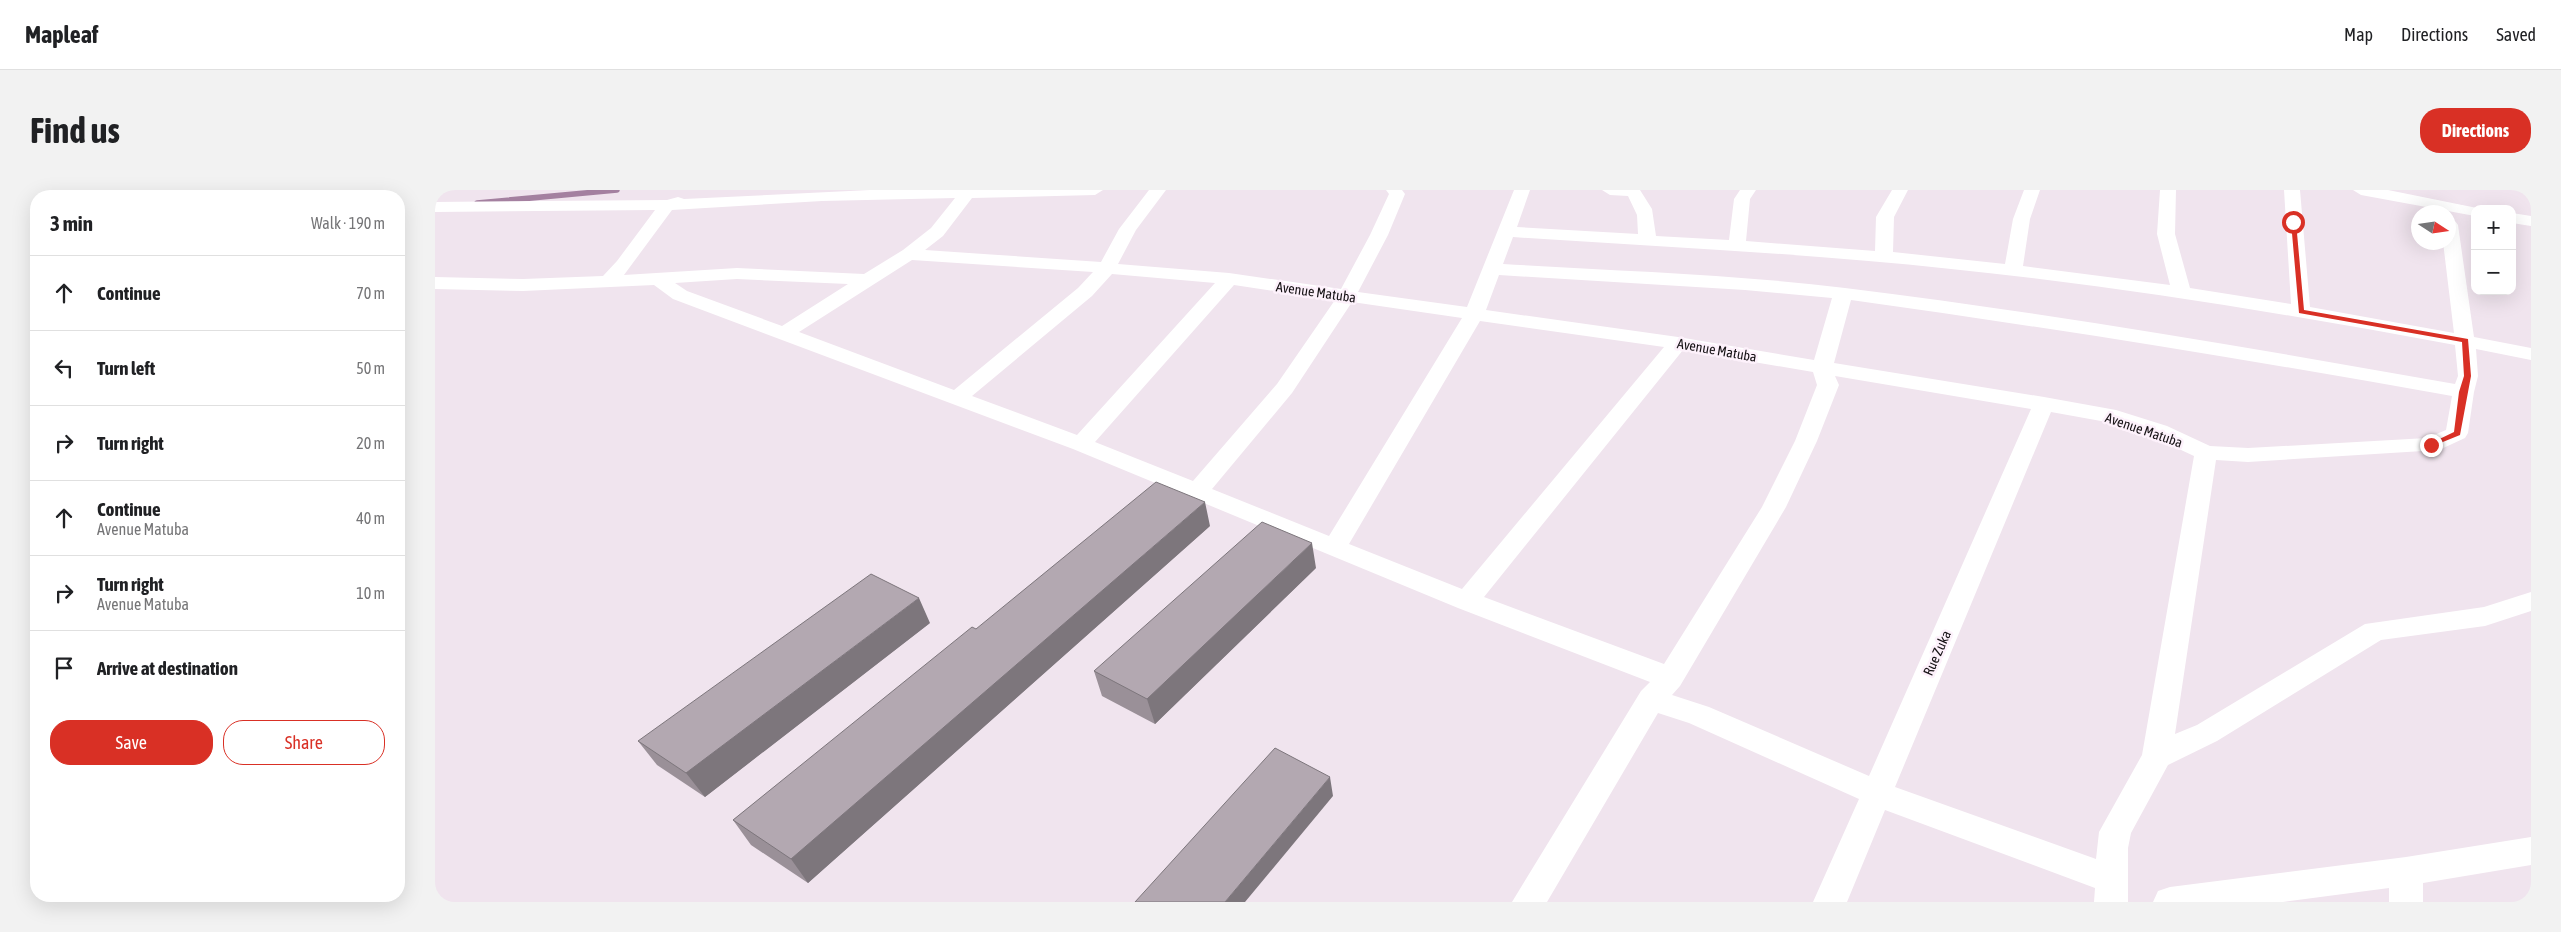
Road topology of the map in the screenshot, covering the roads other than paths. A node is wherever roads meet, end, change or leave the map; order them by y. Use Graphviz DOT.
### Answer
graph roads {
  1 [pos="505,190"];
  2 [pos="710,190"];
  3 [pos="1095,190"];
  4 [pos="1158,190"];
  5 [pos="1394,190"];
  6 [pos="1522,190"];
  7 [pos="1610,190"];
  8 [pos="1748,190"];
  9 [pos="1900,190"];
  10 [pos="2032,190"];
  11 [pos="2167,190"];
  12 [pos="2292,190"];
  13 [pos="2361,190"];
  14 [pos="1634,191"];
  15 [pos="967,193"];
  16 [pos="2445,203"];
  17 [pos="483,205"];
  18 [pos="667,206"];
  19 [pos="435,207"];
  20 [pos="2471,210"];
  21 [pos="2516,219"];
  22 [pos="2531,221"];
  23 [pos="1505,231"];
  24 [pos="1647,242"];
  25 [pos="1737,246"];
  26 [pos="2452,250"];
  27 [pos="909,254"];
  28 [pos="1884,257"];
  29 [pos="1107,268"];
  30 [pos="1492,269"];
  31 [pos="2013,270"];
  32 [pos="658,279"];
  33 [pos="1229,279"];
  34 [pos="868,280"];
  35 [pos="608,281"];
  36 [pos="435,283"];
  37 [pos="1843,293"];
  38 [pos="2182,294"];
  39 [pos="1348,296"];
  40 [pos="2301,312"];
  41 [pos="1474,315"];
  42 [pos="786,332"];
  43 [pos="2465,341"];
  44 [pos="1678,344"];
  45 [pos="2531,354"];
  46 [pos="1822,369"];
  47 [pos="2465,384"];
  48 [pos="956,399"];
  49 [pos="2044,403"];
  50 [pos="1081,444"];
  51 [pos="2206,453"];
  52 [pos="1197,491"];
  53 [pos="1335,547"];
  54 [pos="1467,601"];
  55 [pos="2531,601"];
  56 [pos="1661,688"];
  57 [pos="2157,756"];
  58 [pos="1876,793"];
  59 [pos="2531,850"];
  60 [pos="2406,886"];
  61 [pos="2111,890"];
  62 [pos="1529,902"];
  63 [pos="1830,902"];
  64 [pos="2170,902"];
  1 -- 17 [label="street"];
  2 -- 18 [label="street"];
  3 -- 15 [label="street"];
  4 -- 29 [label="street"];
  5 -- 39 [label="street"];
  6 -- 23 [label="street"];
  7 -- 14 [label="street"];
  8 -- 25 [label="street"];
  9 -- 28 [label="street"];
  10 -- 31 [label="street"];
  11 -- 38 [label="street"];
  12 -- 40 [label="street"];
  13 -- 16 [label="street"];
  14 -- 24 [label="street"];
  15 -- 18 [label="street"];
  15 -- 27 [label="street"];
  16 -- 20 [label="street"];
  17 -- 18 [label="street"];
  17 -- 19 [label="street"];
  18 -- 35 [label="street"];
  21 -- 22 [label="street"];
  23 -- 24 [label="street"];
  23 -- 30 [label="street"];
  24 -- 25 [label="street"];
  25 -- 28 [label="street"];
  26 -- 43 [label="street"];
  27 -- 29 [label="street, Avenue Matuba"];
  27 -- 34 [label="street"];
  28 -- 31 [label="street"];
  29 -- 33 [label="street, Avenue Matuba"];
  29 -- 48 [label="street"];
  30 -- 37 [label="street"];
  30 -- 41 [label="street"];
  31 -- 38 [label="street"];
  32 -- 34 [label="street"];
  32 -- 35 [label="street"];
  32 -- 42 [label="street"];
  33 -- 39 [label="street, Avenue Matuba"];
  33 -- 50 [label="street"];
  34 -- 42 [label="street"];
  35 -- 36 [label="street"];
  37 -- 46 [label="street"];
  37 -- 47 [label="street"];
  38 -- 40 [label="street"];
  39 -- 41 [label="street, Avenue Matuba"];
  39 -- 52 [label="street"];
  40 -- 43 [label="street"];
  41 -- 44 [label="street, Avenue Matuba"];
  41 -- 53 [label="street"];
  42 -- 48 [label="street"];
  43 -- 45 [label="street"];
  43 -- 47 [label="street"];
  44 -- 46 [label="street, Avenue Matuba"];
  44 -- 54 [label="street"];
  46 -- 49 [label="street, Avenue Matuba"];
  46 -- 56 [label="street"];
  47 -- 51 [label="street, Avenue Matuba"];
  48 -- 50 [label="street"];
  49 -- 51 [label="street, Avenue Matuba"];
  49 -- 58 [label="street, Rue Zuka"];
  50 -- 52 [label="street"];
  51 -- 57 [label="street"];
  52 -- 53 [label="street"];
  53 -- 54 [label="street"];
  54 -- 56 [label="street"];
  55 -- 57 [label="street"];
  56 -- 58 [label="street"];
  56 -- 62 [label="street"];
  57 -- 61 [label="street"];
  58 -- 61 [label="street"];
  58 -- 63 [label="street, Rue Zuka"];
  59 -- 60 [label="street"];
  60 -- 64 [label="street"];
}
